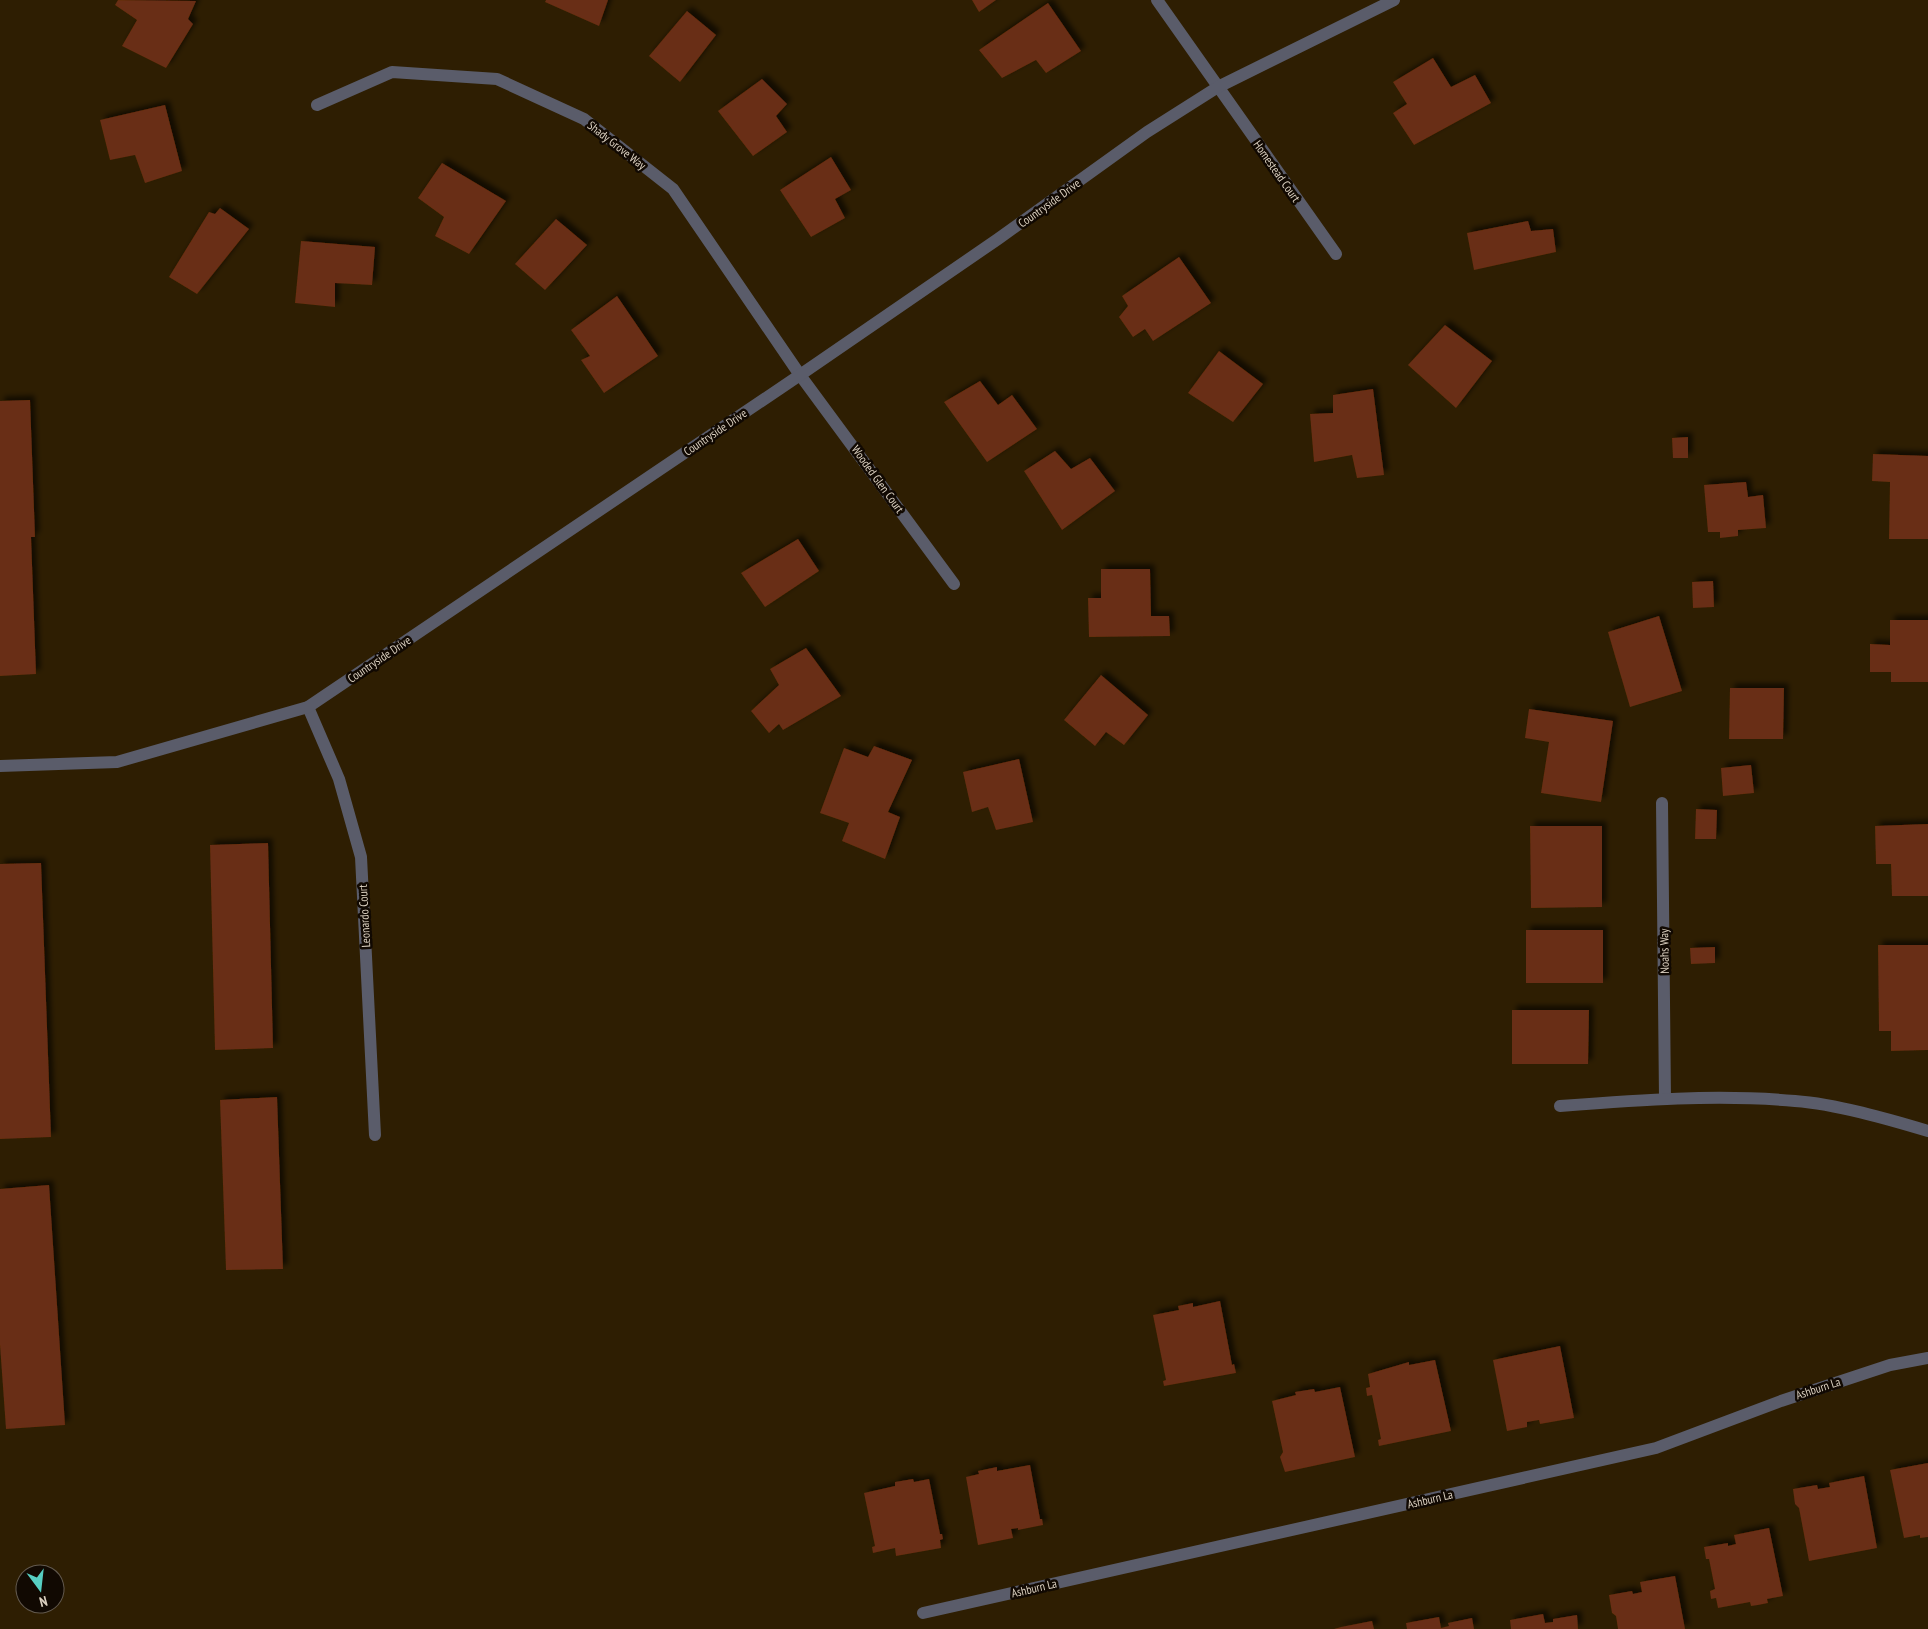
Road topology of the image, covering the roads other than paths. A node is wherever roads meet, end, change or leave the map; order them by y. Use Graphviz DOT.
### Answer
graph roads {
  1 [pos="1157,0"];
  2 [pos="1394,0"];
  3 [pos="1218,87"];
  4 [pos="316,105"];
  5 [pos="1336,254"];
  6 [pos="800,375"];
  7 [pos="954,584"];
  8 [pos="308,707"];
  9 [pos="0,766"];
  10 [pos="1662,803"];
  11 [pos="1665,1100"];
  12 [pos="1560,1106"];
  13 [pos="1928,1132"];
  14 [pos="375,1135"];
  15 [pos="1928,1358"];
  16 [pos="923,1613"];
  1 -- 3 [label="street, Homestead Court"];
  2 -- 3 [label="street, Countryside Drive"];
  3 -- 5 [label="street, Homestead Court"];
  3 -- 6 [label="street, Countryside Drive"];
  4 -- 6 [label="street, Shady Grove Way"];
  6 -- 7 [label="street, Wooded Glen Court"];
  6 -- 8 [label="street, Countryside Drive"];
  8 -- 9 [label="street, Countryside Drive"];
  8 -- 14 [label="street, Leonardo Court"];
  10 -- 11 [label="street, Noahs Way"];
  11 -- 12 [label="street"];
  11 -- 13 [label="street"];
  15 -- 16 [label="street, Ashburn La"];
}
